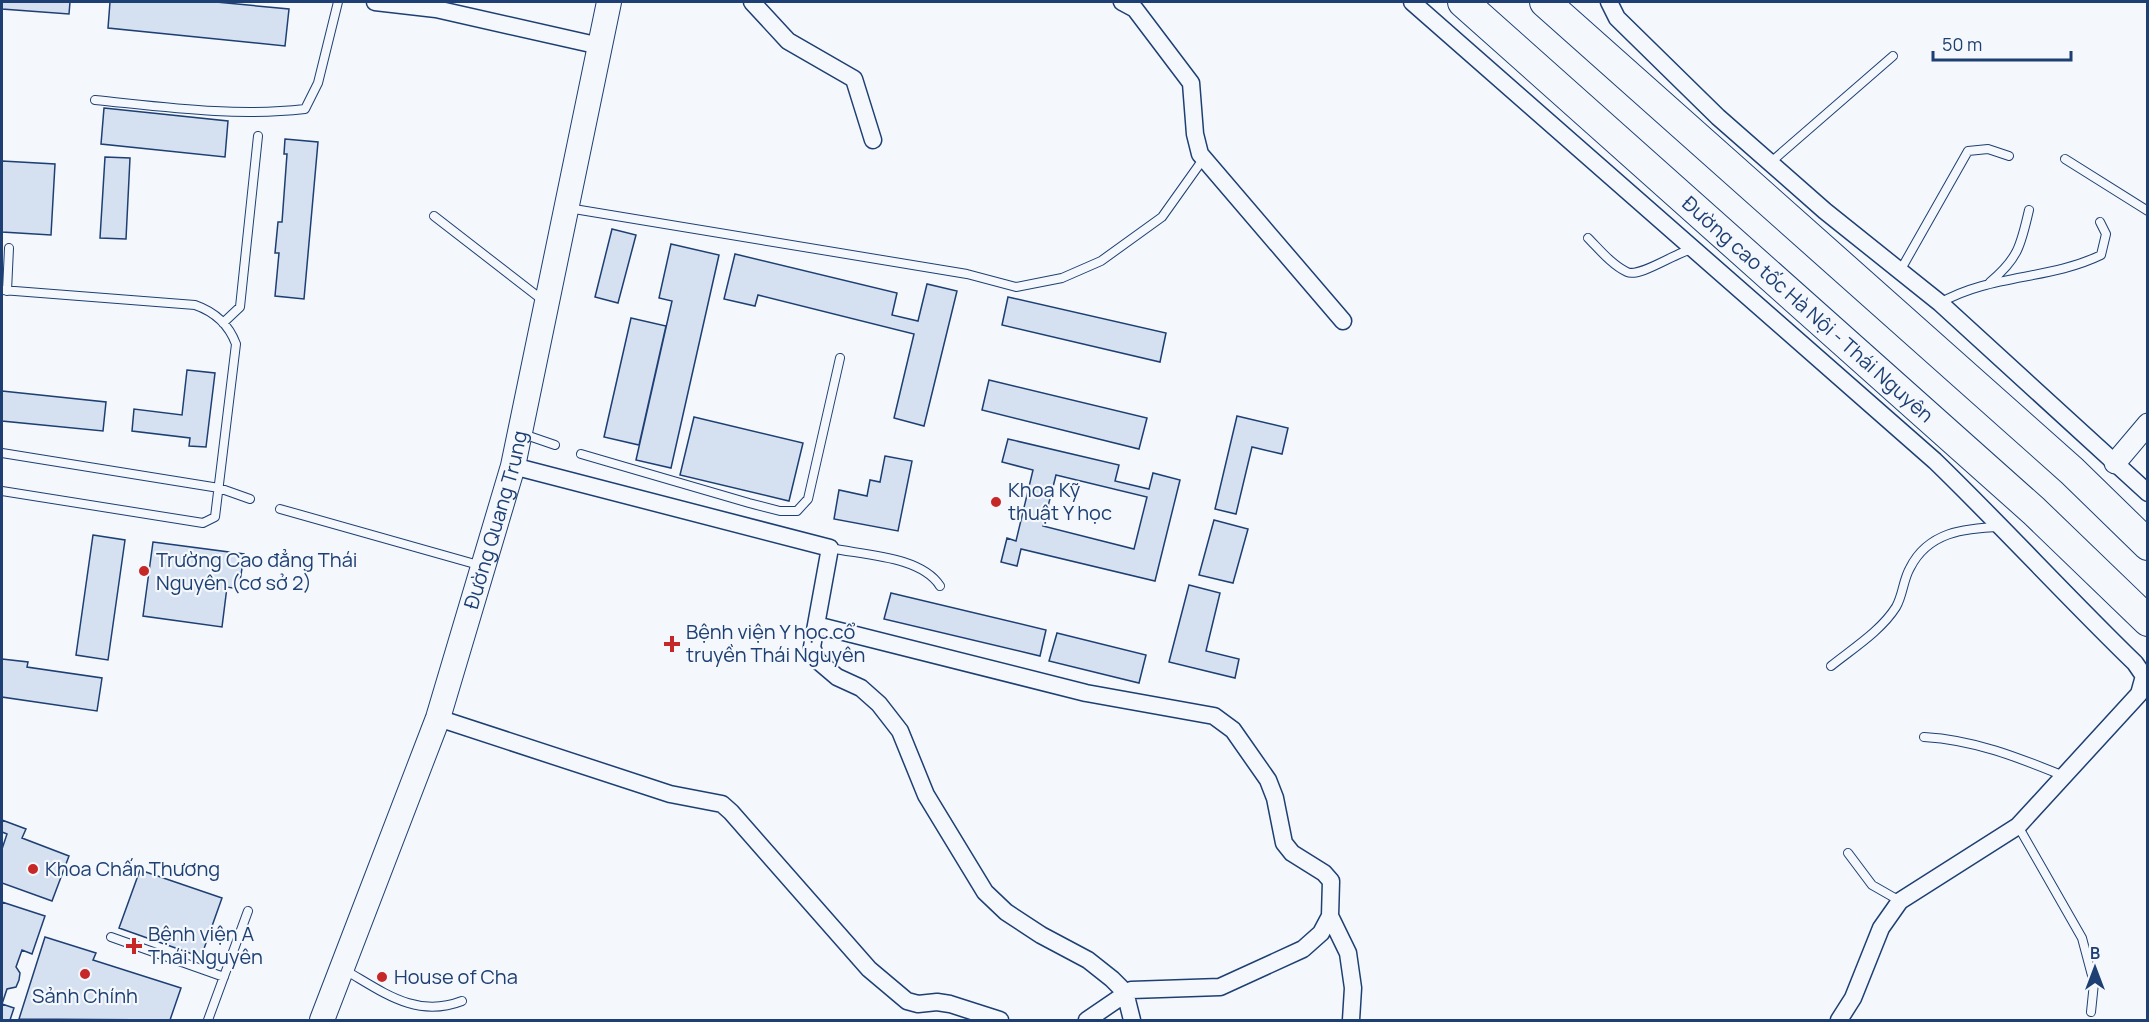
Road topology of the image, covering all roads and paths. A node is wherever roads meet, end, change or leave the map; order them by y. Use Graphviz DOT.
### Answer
graph roads {
  1 [pos="338,2"];
  2 [pos="375,2"];
  3 [pos="609,2"];
  4 [pos="752,2"];
  5 [pos="1122,2"];
  6 [pos="1412,2"];
  7 [pos="1463,2"];
  8 [pos="1545,2"];
  9 [pos="1609,2"];
  10 [pos="431,5"];
  11 [pos="600,46"];
  12 [pos="1893,56"];
  13 [pos="94,100"];
  14 [pos="258,136"];
  15 [pos="873,140"];
  16 [pos="2009,156"];
  17 [pos="1204,158"];
  18 [pos="2065,159"];
  19 [pos="1771,162"];
  20 [pos="568,207"];
  21 [pos="2029,210"];
  22 [pos="2148,211"];
  23 [pos="434,216"];
  24 [pos="2100,222"];
  25 [pos="1588,238"];
  26 [pos="9,248"];
  27 [pos="1696,249"];
  28 [pos="1900,271"];
  29 [pos="1989,283"];
  30 [pos="4,291"];
  31 [pos="546,303"];
  32 [pos="1940,303"];
  33 [pos="1343,321"];
  34 [pos="223,323"];
  35 [pos="840,358"];
  36 [pos="2148,424"];
  37 [pos="520,433"];
  38 [pos="555,445"];
  39 [pos="2,453"];
  40 [pos="581,454"];
  41 [pos="2115,463"];
  42 [pos="513,466"];
  43 [pos="219,488"];
  44 [pos="2,491"];
  45 [pos="2148,493"];
  46 [pos="250,499"];
  47 [pos="280,509"];
  48 [pos="2003,527"];
  49 [pos="2148,545"];
  50 [pos="830,548"];
  51 [pos="482,566"];
  52 [pos="940,586"];
  53 [pos="2148,621"];
  54 [pos="816,625"];
  55 [pos="1831,666"];
  56 [pos="2146,674"];
  57 [pos="438,718"];
  58 [pos="1924,737"];
  59 [pos="2064,776"];
  60 [pos="2018,826"];
  61 [pos="1848,853"];
  62 [pos="1900,901"];
  63 [pos="248,911"];
  64 [pos="1330,916"];
  65 [pos="111,937"];
  66 [pos="342,969"];
  67 [pos="224,976"];
  68 [pos="1125,992"];
  69 [pos="462,1001"];
  70 [pos="2091,1012"];
  71 [pos="208,1020"];
  72 [pos="322,1020"];
  73 [pos="1000,1020"];
  74 [pos="1087,1020"];
  75 [pos="1132,1020"];
  76 [pos="1351,1020"];
  77 [pos="1839,1020"];
  1 -- 13 [label="lane"];
  2 -- 10 [label="street"];
  3 -- 11 [label="main road, Đường Quang Trung"];
  4 -- 15 [label="street"];
  5 -- 17 [label="street"];
  6 -- 27 [label="street"];
  7 -- 53 [label="highway, Đường cao tốc Hà Nội - Thái Nguyên"];
  8 -- 49 [label="highway"];
  9 -- 19 [label="street"];
  10 -- 11 [label="street"];
  11 -- 20 [label="main road, Đường Quang Trung"];
  12 -- 19 [label="lane"];
  14 -- 34 [label="lane"];
  16 -- 28 [label="lane"];
  17 -- 20 [label="lane"];
  17 -- 33 [label="street"];
  18 -- 22 [label="lane"];
  19 -- 28 [label="street"];
  20 -- 31 [label="main road, Đường Quang Trung"];
  21 -- 29 [label="lane"];
  23 -- 31 [label="lane"];
  24 -- 29 [label="lane"];
  25 -- 27 [label="lane"];
  26 -- 30 [label="lane"];
  27 -- 48 [label="street"];
  28 -- 32 [label="street"];
  29 -- 32 [label="lane"];
  30 -- 34 [label="lane"];
  31 -- 37 [label="main road, Đường Quang Trung"];
  32 -- 41 [label="street"];
  34 -- 43 [label="lane"];
  35 -- 40 [label="lane"];
  36 -- 41 [label="street"];
  37 -- 38 [label="lane"];
  37 -- 42 [label="main road, Đường Quang Trung"];
  39 -- 43 [label="lane"];
  41 -- 45 [label="street"];
  42 -- 50 [label="street"];
  42 -- 51 [label="main road, Đường Quang Trung"];
  43 -- 44 [label="lane"];
  43 -- 46 [label="lane"];
  47 -- 51 [label="lane"];
  48 -- 55 [label="lane"];
  48 -- 56 [label="street"];
  50 -- 52 [label="lane"];
  50 -- 54 [label="street"];
  51 -- 57 [label="main road, Đường Quang Trung"];
  54 -- 64 [label="street"];
  54 -- 68 [label="street"];
  56 -- 59 [label="street"];
  57 -- 66 [label="main road, Đường Quang Trung"];
  57 -- 73 [label="street"];
  58 -- 59 [label="lane"];
  59 -- 60 [label="street"];
  60 -- 62 [label="street"];
  60 -- 70 [label="lane"];
  61 -- 62 [label="lane"];
  62 -- 77 [label="street"];
  63 -- 67 [label="lane"];
  64 -- 68 [label="street"];
  64 -- 76 [label="street"];
  65 -- 67 [label="lane"];
  66 -- 69 [label="lane"];
  66 -- 72 [label="main road, Đường Quang Trung"];
  67 -- 71 [label="lane"];
  68 -- 74 [label="street"];
  68 -- 75 [label="street"];
}
